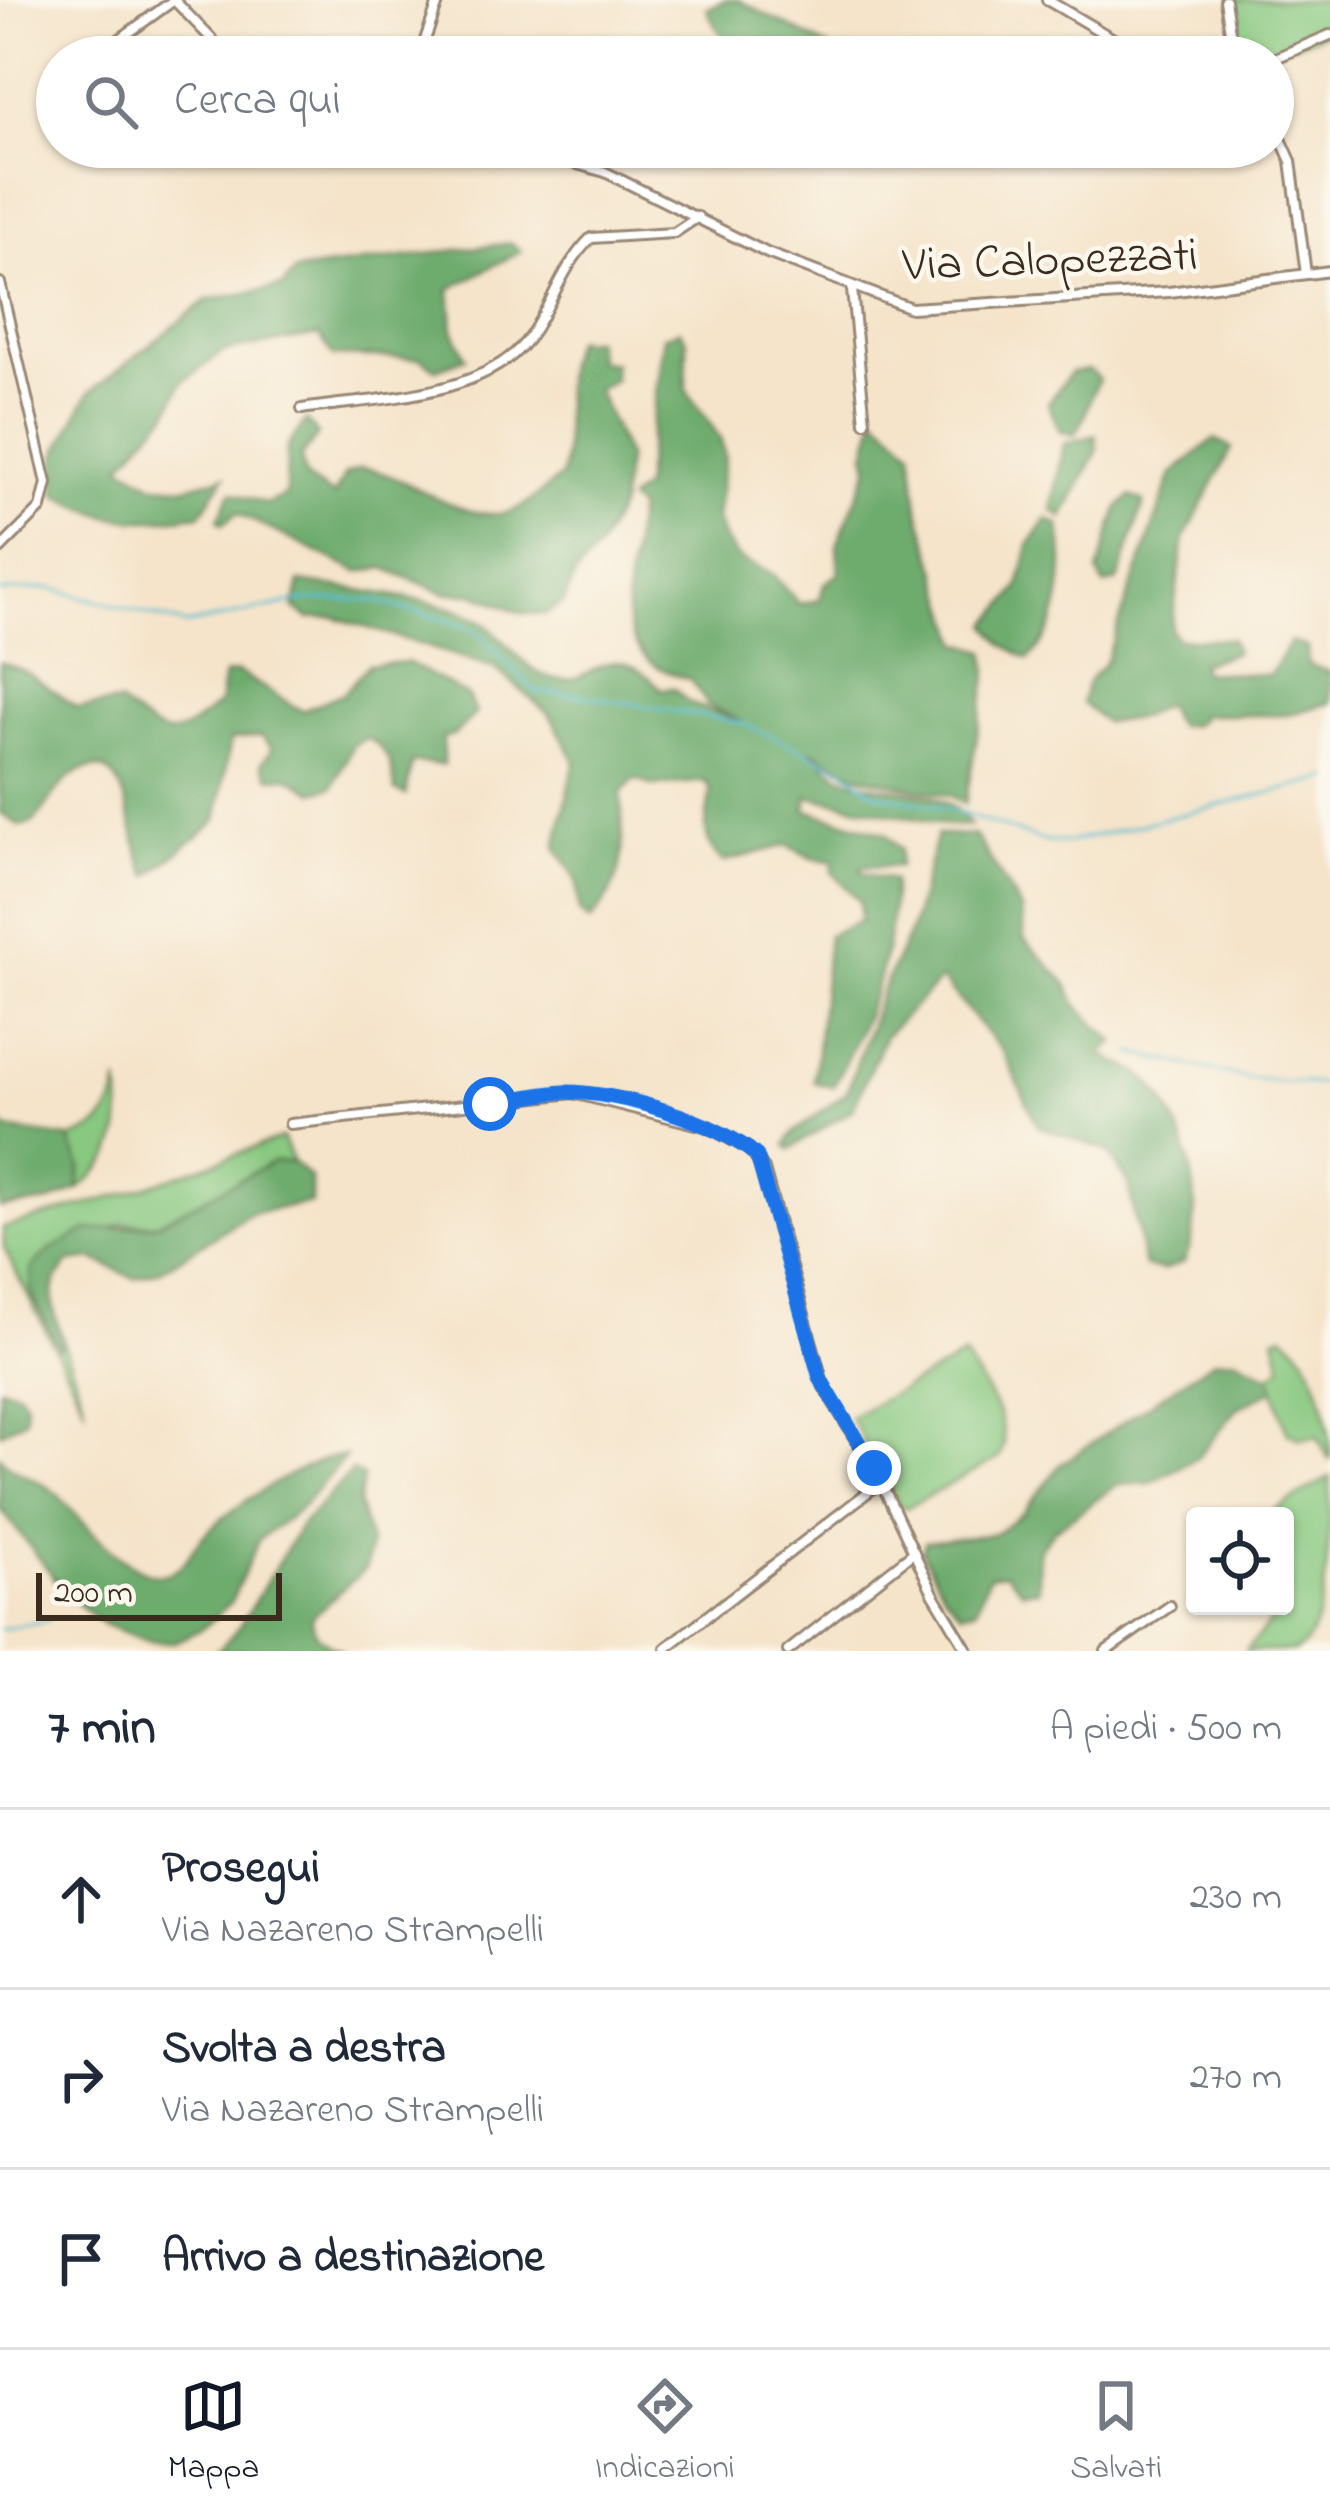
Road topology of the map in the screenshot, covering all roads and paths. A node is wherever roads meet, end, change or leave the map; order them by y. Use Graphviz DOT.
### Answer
graph roads {
  1 [pos="174,0"];
  2 [pos="439,0"];
  3 [pos="1047,0"];
  4 [pos="1225,0"];
  5 [pos="1330,35"];
  6 [pos="124,36"];
  7 [pos="209,36"];
  8 [pos="426,36"];
  9 [pos="1108,36"];
  10 [pos="1231,36"];
  11 [pos="1294,50"];
  12 [pos="591,168"];
  13 [pos="1292,168"];
  14 [pos="698,217"];
  15 [pos="1330,271"];
  16 [pos="1306,274"];
  17 [pos="0,284"];
  18 [pos="853,290"];
  19 [pos="302,409"];
  20 [pos="865,422"];
  21 [pos="0,549"];
  22 [pos="290,1124"];
  23 [pos="881,1482"];
  24 [pos="914,1552"];
  25 [pos="1170,1606"];
  26 [pos="665,1648"];
  27 [pos="788,1651"];
  28 [pos="968,1651"];
  29 [pos="1106,1651"];
  1 -- 6 [label="street"];
  1 -- 7 [label="street"];
  2 -- 8 [label="street"];
  3 -- 9 [label="street"];
  4 -- 10 [label="street"];
  5 -- 11 [label="street"];
  12 -- 14 [label="street, Via Calopezzati"];
  13 -- 16 [label="street"];
  14 -- 18 [label="street, Via Calopezzati"];
  14 -- 19 [label="street"];
  15 -- 16 [label="street, Via Calopezzati"];
  16 -- 18 [label="street, Via Calopezzati"];
  17 -- 21 [label="street"];
  18 -- 20 [label="street"];
  22 -- 23 [label="street"];
  23 -- 24 [label="street"];
  23 -- 26 [label="street"];
  24 -- 27 [label="street"];
  24 -- 28 [label="street"];
  25 -- 29 [label="street"];
}
